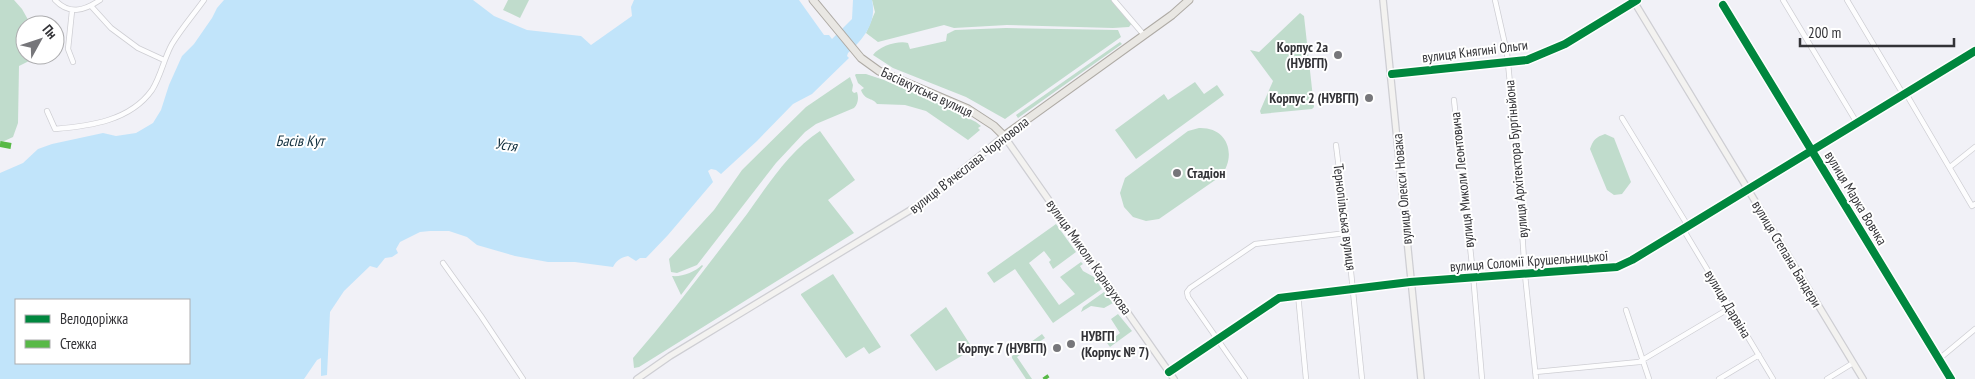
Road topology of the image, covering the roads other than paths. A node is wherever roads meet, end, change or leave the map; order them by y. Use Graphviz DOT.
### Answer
graph roads {
  1 [pos="55,0"];
  2 [pos="100,0"];
  3 [pos="204,0"];
  4 [pos="813,0"];
  5 [pos="1114,0"];
  6 [pos="1189,0"];
  7 [pos="1383,0"];
  8 [pos="1495,0"];
  9 [pos="1783,0"];
  10 [pos="1847,0"];
  11 [pos="1635,1"];
  12 [pos="1723,5"];
  13 [pos="92,6"];
  14 [pos="72,11"];
  15 [pos="1144,35"];
  16 [pos="1975,51"];
  17 [pos="164,60"];
  18 [pos="73,62"];
  19 [pos="1508,63"];
  20 [pos="1392,74"];
  21 [pos="1905,94"];
  22 [pos="1454,100"];
  23 [pos="47,110"];
  24 [pos="1622,118"];
  25 [pos="1858,123"];
  26 [pos="1004,136"];
  27 [pos="1336,145"];
  28 [pos="1975,147"];
  29 [pos="1812,151"];
  30 [pos="1950,167"];
  31 [pos="1748,190"];
  32 [pos="1974,205"];
  33 [pos="1688,226"];
  34 [pos="1683,229"];
  35 [pos="1347,234"];
  36 [pos="443,263"];
  37 [pos="1525,274"];
  38 [pos="1473,278"];
  39 [pos="1410,282"];
  40 [pos="1354,288"];
  41 [pos="1298,294"];
  42 [pos="1730,308"];
  43 [pos="1626,310"];
  44 [pos="1975,329"];
  45 [pos="1217,338"];
  46 [pos="1759,355"];
  47 [pos="1939,358"];
  48 [pos="1643,360"];
  49 [pos="1853,363"];
  50 [pos="1169,372"];
  51 [pos="1536,372"];
  52 [pos="523,379"];
  53 [pos="637,379"];
  54 [pos="1174,379"];
  55 [pos="1245,379"];
  56 [pos="1306,379"];
  57 [pos="1362,379"];
  58 [pos="1421,379"];
  59 [pos="1482,379"];
  60 [pos="1536,379"];
  61 [pos="1649,379"];
  62 [pos="1719,379"];
  63 [pos="1773,379"];
  64 [pos="1827,379"];
  65 [pos="1863,379"];
  66 [pos="1951,379"];
  1 -- 14 [label="street"];
  2 -- 13 [label="street"];
  3 -- 17 [label="street"];
  4 -- 26 [label="main road, Басівкутська вулиця"];
  5 -- 15 [label="street"];
  6 -- 15 [label="main road, вулиця Вʼячеслава Чорновола"];
  7 -- 20 [label="main road, вулиця Олекси Новака"];
  8 -- 19 [label="street, вулиця Архітектора Бургіньйона"];
  9 -- 25 [label="street"];
  10 -- 21 [label="street"];
  11 -- 19 [label="street, вулиця Княгині Ольги"];
  11 -- 31 [label="main road, вулиця Степана Бандери"];
  12 -- 29 [label="street, вулиця Марка Вовчка"];
  13 -- 14 [label="street"];
  13 -- 17 [label="street"];
  14 -- 18 [label="street"];
  15 -- 26 [label="main road, вулиця Вʼячеслава Чорновола"];
  16 -- 21 [label="street, вулиця Соломії Крушельницької"];
  17 -- 23 [label="street"];
  19 -- 20 [label="street, вулиця Княгині Ольги"];
  19 -- 37 [label="street, вулиця Архітектора Бургіньйона"];
  20 -- 39 [label="main road, вулиця Олекси Новака"];
  21 -- 25 [label="street, вулиця Соломії Крушельницької"];
  21 -- 30 [label="street"];
  22 -- 38 [label="street, вулиця Миколи Леонтовича"];
  24 -- 33 [label="street"];
  25 -- 29 [label="street, вулиця Соломії Крушельницької"];
  26 -- 50 [label="main road, вулиця Миколи Карнаухова"];
  26 -- 53 [label="main road, вулиця Вʼячеслава Чорновола"];
  27 -- 35 [label="street, Тернопільська вулиця"];
  28 -- 30 [label="street"];
  29 -- 31 [label="street, вулиця Соломії Крушельницької"];
  29 -- 47 [label="street, вулиця Марка Вовчка"];
  30 -- 32 [label="street"];
  31 -- 33 [label="street, вулиця Соломії Крушельницької"];
  31 -- 49 [label="main road, вулиця Степана Бандери"];
  33 -- 34 [label="street, вулиця Соломії Крушельницької"];
  34 -- 37 [label="street, вулиця Соломії Крушельницької"];
  34 -- 42 [label="street, вулиця Дарвіна"];
  35 -- 40 [label="street, Тернопільська вулиця"];
  35 -- 45 [label="street"];
  36 -- 52 [label="street"];
  37 -- 38 [label="street, вулиця Соломії Крушельницької"];
  37 -- 51 [label="street, вулиця Архітектора Бургіньйона"];
  38 -- 39 [label="street, вулиця Соломії Крушельницької"];
  38 -- 59 [label="street, вулиця Миколи Леонтовича"];
  39 -- 40 [label="street, вулиця Соломії Крушельницької"];
  39 -- 58 [label="main road, вулиця Олекси Новака"];
  40 -- 41 [label="street, вулиця Соломії Крушельницької"];
  40 -- 57 [label="street, Тернопільська вулиця"];
  41 -- 45 [label="street, вулиця Соломії Крушельницької"];
  41 -- 56 [label="street"];
  42 -- 46 [label="street, вулиця Дарвіна"];
  42 -- 48 [label="street"];
  43 -- 48 [label="street"];
  44 -- 47 [label="street"];
  45 -- 50 [label="street, вулиця Соломії Крушельницької"];
  45 -- 55 [label="street"];
  46 -- 62 [label="street"];
  46 -- 63 [label="street, вулиця Дарвіна"];
  47 -- 66 [label="street, вулиця Марка Вовчка"];
  48 -- 51 [label="street"];
  48 -- 61 [label="street"];
  49 -- 64 [label="street"];
  49 -- 65 [label="main road, вулиця Степана Бандери"];
  50 -- 54 [label="main road, вулиця Миколи Карнаухова"];
  51 -- 60 [label="street, вулиця Архітектора Бургіньйона"];
}
